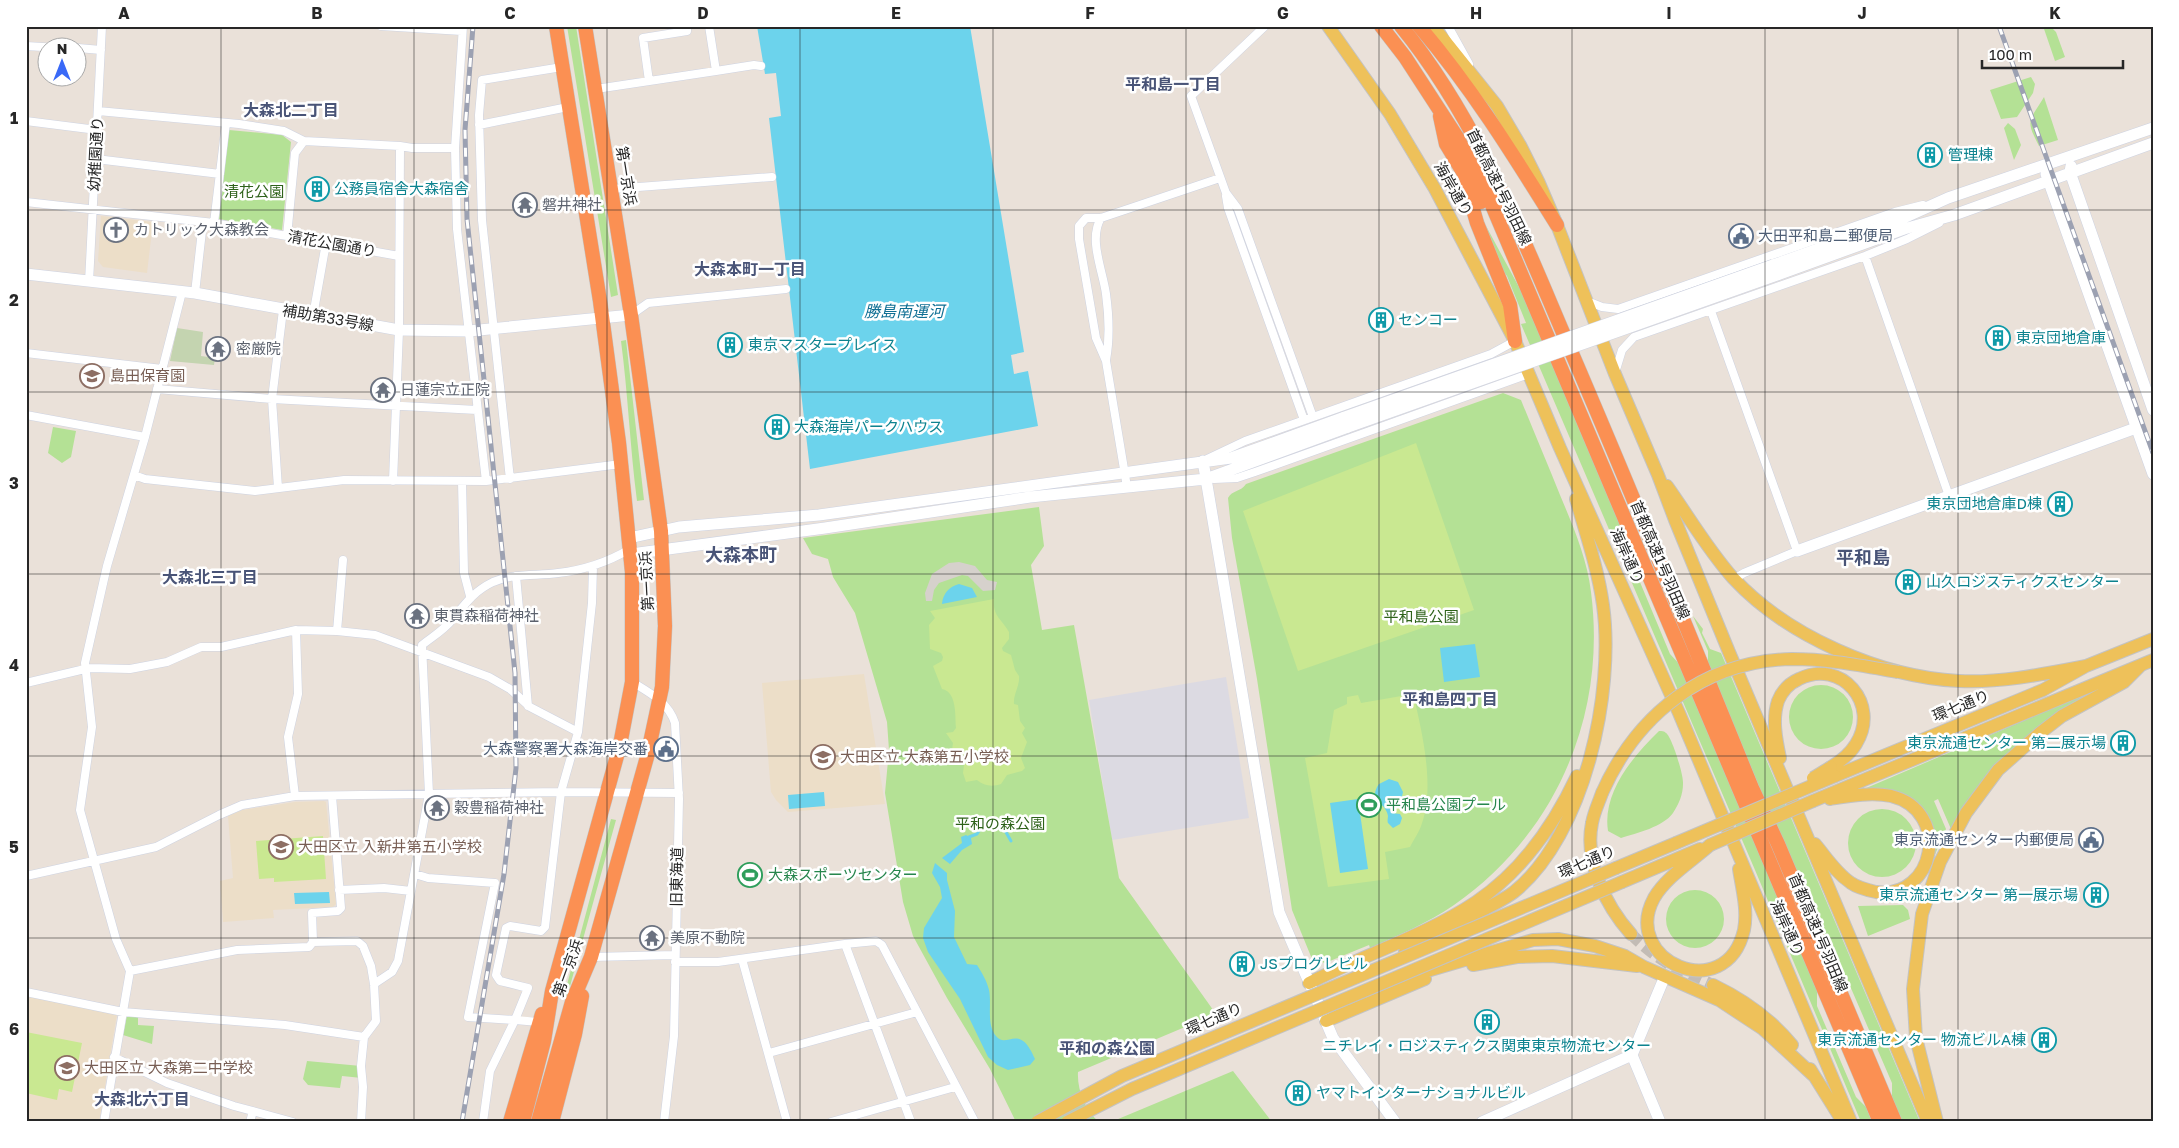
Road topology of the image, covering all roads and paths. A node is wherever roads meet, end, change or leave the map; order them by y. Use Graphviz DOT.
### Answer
graph roads {
  1 [pos="102,26"];
  2 [pos="381,26"];
  3 [pos="556,26"];
  4 [pos="585,26"];
  5 [pos="686,26"];
  6 [pos="709,26"];
  7 [pos="1265,26"];
  8 [pos="1328,26"];
  9 [pos="1381,26"];
  10 [pos="1400,26"];
  11 [pos="1419,26"];
  12 [pos="1433,26"];
  13 [pos="1448,26"];
  14 [pos="419,28"];
  15 [pos="462,29"];
  16 [pos="88,49"];
  17 [pos="101,50"];
  18 [pos="761,66"];
  19 [pos="562,67"];
  20 [pos="716,71"];
  21 [pos="1478,81"];
  22 [pos="650,82"];
  23 [pos="596,90"];
  24 [pos="1437,106"];
  25 [pos="568,107"];
  26 [pos="98,111"];
  27 [pos="26,121"];
  28 [pos="226,123"];
  29 [pos="479,125"];
  30 [pos="2153,128"];
  31 [pos="97,130"];
  32 [pos="304,141"];
  33 [pos="2153,143"];
  34 [pos="400,146"];
  35 [pos="456,148"];
  36 [pos="2072,157"];
  37 [pos="96,159"];
  38 [pos="2044,167"];
  39 [pos="2070,172"];
  40 [pos="220,174"];
  41 [pos="1464,174"];
  42 [pos="772,177"];
  43 [pos="1220,178"];
  44 [pos="2048,180"];
  45 [pos="612,189"];
  46 [pos="1226,194"];
  47 [pos="1948,198"];
  48 [pos="26,202"];
  49 [pos="94,210"];
  50 [pos="1954,216"];
  51 [pos="1100,218"];
  52 [pos="203,222"];
  53 [pos="214,224"];
  54 [pos="1557,225"];
  55 [pos="287,236"];
  56 [pos="326,243"];
  57 [pos="399,256"];
  58 [pos="1864,256"];
  59 [pos="1775,270"];
  60 [pos="1522,272"];
  61 [pos="26,274"];
  62 [pos="89,282"];
  63 [pos="786,289"];
  64 [pos="182,292"];
  65 [pos="195,293"];
  66 [pos="1587,301"];
  67 [pos="283,310"];
  68 [pos="1711,311"];
  69 [pos="631,315"];
  70 [pos="313,316"];
  71 [pos="603,318"];
  72 [pos="399,330"];
  73 [pos="494,330"];
  74 [pos="469,331"];
  75 [pos="1515,341"];
  76 [pos="26,353"];
  77 [pos="1106,361"];
  78 [pos="162,369"];
  79 [pos="1529,374"];
  80 [pos="1615,374"];
  81 [pos="157,389"];
  82 [pos="272,399"];
  83 [pos="396,406"];
  84 [pos="477,410"];
  85 [pos="2153,410"];
  86 [pos="26,415"];
  87 [pos="1313,417"];
  88 [pos="1304,420"];
  89 [pos="1346,422"];
  90 [pos="2136,428"];
  91 [pos="145,437"];
  92 [pos="1560,448"];
  93 [pos="1203,461"];
  94 [pos="621,464"];
  95 [pos="1124,472"];
  96 [pos="2153,474"];
  97 [pos="134,475"];
  98 [pos="1658,475"];
  99 [pos="510,479"];
  100 [pos="1206,479"];
  101 [pos="393,481"];
  102 [pos="486,481"];
  103 [pos="462,482"];
  104 [pos="1127,487"];
  105 [pos="278,488"];
  106 [pos="1950,496"];
  107 [pos="661,531"];
  108 [pos="1660,540"];
  109 [pos="630,547"];
  110 [pos="662,548"];
  111 [pos="1797,551"];
  112 [pos="343,560"];
  113 [pos="593,566"];
  114 [pos="516,576"];
  115 [pos="1734,579"];
  116 [pos="470,596"];
  117 [pos="296,630"];
  118 [pos="337,631"];
  119 [pos="1690,634"];
  120 [pos="2153,639"];
  121 [pos="422,652"];
  122 [pos="2147,662"];
  123 [pos="2086,666"];
  124 [pos="86,668"];
  125 [pos="1898,672"];
  126 [pos="632,682"];
  127 [pos="26,683"];
  128 [pos="660,699"];
  129 [pos="528,706"];
  130 [pos="578,732"];
  131 [pos="1592,745"];
  132 [pos="1833,771"];
  133 [pos="1784,781"];
  134 [pos="562,792"];
  135 [pos="608,792"];
  136 [pos="638,793"];
  137 [pos="679,793"];
  138 [pos="1842,793"];
  139 [pos="429,794"];
  140 [pos="295,796"];
  141 [pos="332,796"];
  142 [pos="1805,830"];
  143 [pos="1735,850"];
  144 [pos="1684,861"];
  145 [pos="93,862"];
  146 [pos="415,874"];
  147 [pos="26,876"];
  148 [pos="339,890"];
  149 [pos="412,891"];
  150 [pos="1631,934"];
  151 [pos="313,942"];
  152 [pos="845,944"];
  153 [pos="675,958"];
  154 [pos="742,959"];
  155 [pos="589,963"];
  156 [pos="1644,967"];
  157 [pos="1374,970"];
  158 [pos="130,972"];
  159 [pos="1664,976"];
  160 [pos="374,984"];
  161 [pos="1309,984"];
  162 [pos="1380,985"];
  163 [pos="1713,985"];
  164 [pos="552,990"];
  165 [pos="26,992"];
  166 [pos="123,1012"];
  167 [pos="917,1012"];
  168 [pos="515,1020"];
  169 [pos="1326,1021"];
  170 [pos="539,1022"];
  171 [pos="875,1023"];
  172 [pos="364,1037"];
  173 [pos="769,1052"];
  174 [pos="1632,1055"];
  175 [pos="114,1057"];
  176 [pos="1814,1075"];
  177 [pos="955,1087"];
  178 [pos="904,1101"];
  179 [pos="253,1110"];
  180 [pos="104,1122"];
  181 [pos="250,1122"];
  182 [pos="294,1122"];
  183 [pos="361,1122"];
  184 [pos="483,1122"];
  185 [pos="510,1122"];
  186 [pos="523,1122"];
  187 [pos="538,1122"];
  188 [pos="552,1122"];
  189 [pos="664,1122"];
  190 [pos="787,1122"];
  191 [pos="831,1122"];
  192 [pos="911,1122"];
  193 [pos="975,1122"];
  194 [pos="1037,1122"];
  195 [pos="1067,1122"];
  196 [pos="1395,1122"];
  197 [pos="1482,1122"];
  198 [pos="1660,1122"];
  199 [pos="1843,1122"];
  200 [pos="1851,1122"];
  201 [pos="1880,1122"];
  202 [pos="1895,1122"];
  203 [pos="1928,1122"];
  204 [pos="1937,1122"];
  1 -- 17 [label="street, 幼稚園通り"];
  2 -- 14 [label="street"];
  3 -- 19 [label="highway, 第一京浜"];
  4 -- 23 [label="highway, 第一京浜"];
  5 -- 22 [label="street"];
  6 -- 20 [label="street"];
  7 -- 43 [label="street"];
  8 -- 75 [label="main road, 海岸通り"];
  9 -- 24 [label="highway, 首都高速1号羽田線"];
  10 -- 119 [label="highway, 首都高速1号羽田線"];
  11 -- 54 [label="highway"];
  12 -- 21 [label="main road"];
  13 -- 21 [label="street"];
  14 -- 15 [label="street"];
  15 -- 35 [label="street"];
  16 -- 17 [label="street"];
  17 -- 26 [label="street, 幼稚園通り"];
  18 -- 20 [label="street"];
  19 -- 25 [label="highway, 第一京浜"];
  19 -- 29 [label="street"];
  20 -- 22 [label="street"];
  21 -- 54 [label="main road"];
  22 -- 23 [label="street"];
  23 -- 45 [label="highway, 第一京浜"];
  24 -- 41 [label="highway"];
  24 -- 60 [label="highway, 首都高速1号羽田線"];
  25 -- 29 [label="street"];
  25 -- 71 [label="highway, 第一京浜"];
  26 -- 28 [label="street"];
  26 -- 31 [label="street, 幼稚園通り"];
  27 -- 31 [label="street"];
  28 -- 32 [label="street"];
  28 -- 40 [label="street"];
  29 -- 73 [label="street"];
  30 -- 36 [label="street"];
  31 -- 37 [label="street, 幼稚園通り"];
  32 -- 34 [label="street"];
  32 -- 55 [label="street"];
  33 -- 39 [label="street"];
  34 -- 35 [label="street"];
  34 -- 57 [label="street"];
  35 -- 74 [label="street"];
  36 -- 38 [label="street"];
  36 -- 39 [label="street"];
  37 -- 40 [label="street"];
  37 -- 49 [label="street, 幼稚園通り"];
  38 -- 44 [label="street"];
  38 -- 47 [label="street"];
  39 -- 44 [label="street"];
  39 -- 85 [label="street"];
  40 -- 53 [label="street"];
  41 -- 60 [label="highway"];
  41 -- 75 [label="highway"];
  42 -- 45 [label="street"];
  43 -- 46 [label="street"];
  43 -- 51 [label="street"];
  44 -- 50 [label="street"];
  44 -- 90 [label="street"];
  45 -- 69 [label="highway, 第一京浜"];
  46 -- 87 [label="street"];
  46 -- 88 [label="street"];
  47 -- 59 [label="street"];
  47 -- 66 [label="street"];
  48 -- 49 [label="street, 清花公園通り"];
  49 -- 52 [label="street, 清花公園通り"];
  49 -- 62 [label="street, 幼稚園通り"];
  50 -- 58 [label="street"];
  50 -- 59 [label="street"];
  51 -- 77 [label="street"];
  51 -- 77 [label="street"];
  52 -- 53 [label="street, 清花公園通り"];
  52 -- 65 [label="street"];
  53 -- 55 [label="street, 清花公園通り"];
  54 -- 66 [label="main road"];
  55 -- 56 [label="street, 清花公園通り"];
  56 -- 57 [label="street, 清花公園通り"];
  56 -- 70 [label="street"];
  57 -- 72 [label="street"];
  58 -- 68 [label="street"];
  58 -- 106 [label="street"];
  59 -- 89 [label="street, bridge"];
  60 -- 201 [label="highway, 首都高速1号羽田線"];
  61 -- 62 [label="street, 補助第33号線"];
  62 -- 64 [label="street, 補助第33号線"];
  63 -- 69 [label="street"];
  64 -- 65 [label="street, 補助第33号線"];
  64 -- 78 [label="street"];
  65 -- 67 [label="street, 補助第33号線"];
  66 -- 80 [label="main road"];
  67 -- 70 [label="street, 補助第33号線"];
  67 -- 82 [label="street"];
  68 -- 80 [label="street"];
  68 -- 111 [label="street"];
  69 -- 71 [label="street, 補助第33号線"];
  69 -- 107 [label="highway, 第一京浜"];
  70 -- 72 [label="street, 補助第33号線"];
  71 -- 73 [label="street, 補助第33号線"];
  71 -- 94 [label="highway, 第一京浜"];
  72 -- 74 [label="street, 補助第33号線"];
  72 -- 83 [label="street"];
  73 -- 74 [label="street, 補助第33号線"];
  73 -- 99 [label="street"];
  74 -- 84 [label="street"];
  75 -- 79 [label="main road, 海岸通り"];
  75 -- 87 [label="street"];
  76 -- 78 [label="street"];
  77 -- 95 [label="street"];
  78 -- 81 [label="street"];
  79 -- 92 [label="main road, 海岸通り"];
  79 -- 100 [label="street"];
  80 -- 98 [label="main road"];
  81 -- 82 [label="street"];
  81 -- 91 [label="street"];
  82 -- 83 [label="street"];
  82 -- 105 [label="street"];
  83 -- 84 [label="street"];
  83 -- 101 [label="street"];
  84 -- 102 [label="street"];
  86 -- 91 [label="street"];
  87 -- 88 [label="street"];
  88 -- 93 [label="street"];
  89 -- 93 [label="street"];
  89 -- 100 [label="street"];
  90 -- 96 [label="street"];
  90 -- 106 [label="street"];
  91 -- 97 [label="street"];
  92 -- 131 [label="main road"];
  92 -- 143 [label="main road, 海岸通り"];
  93 -- 95 [label="street"];
  93 -- 100 [label="street"];
  94 -- 99 [label="street"];
  94 -- 109 [label="highway, 第一京浜"];
  95 -- 104 [label="street"];
  95 -- 107 [label="street"];
  97 -- 105 [label="street"];
  97 -- 124 [label="street"];
  98 -- 115 [label="main road"];
  98 -- 133 [label="main road"];
  99 -- 102 [label="street"];
  100 -- 104 [label="street"];
  100 -- 161 [label="street"];
  101 -- 103 [label="street"];
  101 -- 105 [label="street"];
  102 -- 103 [label="street"];
  103 -- 116 [label="street"];
  104 -- 110 [label="street"];
  106 -- 111 [label="street"];
  107 -- 109 [label="street"];
  107 -- 110 [label="highway, 第一京浜"];
  108 -- 119 [label="highway"];
  109 -- 110 [label="street"];
  109 -- 113 [label="street"];
  109 -- 126 [label="highway, 第一京浜"];
  110 -- 128 [label="highway, 第一京浜"];
  111 -- 115 [label="street"];
  112 -- 118 [label="street"];
  113 -- 114 [label="street"];
  113 -- 130 [label="street"];
  114 -- 116 [label="street"];
  114 -- 129 [label="street"];
  115 -- 125 [label="main road, bridge"];
  116 -- 121 [label="street"];
  117 -- 118 [label="street"];
  117 -- 124 [label="street"];
  117 -- 140 [label="street"];
  118 -- 121 [label="street"];
  119 -- 202 [label="highway, 首都高速1号羽田線"];
  120 -- 123 [label="main road, 環七通り"];
  121 -- 129 [label="street"];
  121 -- 139 [label="street"];
  122 -- 138 [label="main road, 環七通り"];
  122 -- 204 [label="main road"];
  123 -- 125 [label="main road"];
  123 -- 132 [label="main road, 環七通り"];
  124 -- 127 [label="street"];
  124 -- 145 [label="street"];
  125 -- 150 [label="main road, bridge"];
  126 -- 128 [label="street, 旧東海道"];
  126 -- 135 [label="highway, 第一京浜"];
  128 -- 136 [label="highway, 第一京浜"];
  128 -- 137 [label="street, 旧東海道"];
  129 -- 130 [label="street"];
  130 -- 134 [label="street"];
  131 -- 157 [label="main road, bridge"];
  131 -- 161 [label="main road"];
  132 -- 133 [label="main road"];
  132 -- 157 [label="main road, 環七通り, bridge"];
  133 -- 142 [label="main road"];
  134 -- 135 [label="street"];
  134 -- 139 [label="street"];
  134 -- 168 [label="street"];
  135 -- 136 [label="street"];
  135 -- 164 [label="highway, 第一京浜"];
  136 -- 137 [label="street"];
  136 -- 155 [label="highway, 第一京浜"];
  137 -- 153 [label="street, 旧東海道"];
  138 -- 142 [label="main road"];
  138 -- 144 [label="main road, 環七通り, bridge"];
  139 -- 141 [label="street"];
  139 -- 146 [label="street"];
  140 -- 141 [label="street"];
  140 -- 145 [label="street"];
  141 -- 148 [label="street"];
  142 -- 203 [label="main road"];
  143 -- 144 [label="main road"];
  143 -- 200 [label="main road, 海岸通り"];
  144 -- 162 [label="main road, 環七通り, bridge"];
  145 -- 147 [label="street"];
  145 -- 158 [label="street"];
  146 -- 149 [label="street"];
  146 -- 168 [label="street"];
  148 -- 149 [label="street"];
  148 -- 151 [label="street"];
  149 -- 160 [label="street"];
  151 -- 158 [label="street"];
  151 -- 160 [label="street"];
  152 -- 154 [label="street"];
  152 -- 167 [label="street"];
  152 -- 171 [label="street"];
  153 -- 154 [label="street"];
  153 -- 155 [label="street"];
  153 -- 189 [label="street, 旧東海道"];
  154 -- 173 [label="street"];
  155 -- 187 [label="highway, 第一京浜"];
  155 -- 188 [label="highway"];
  156 -- 159 [label="main road"];
  156 -- 162 [label="main road, bridge"];
  156 -- 169 [label="main road"];
  157 -- 194 [label="main road, 環七通り, bridge"];
  158 -- 166 [label="street"];
  159 -- 174 [label="street"];
  159 -- 176 [label="main road"];
  160 -- 172 [label="street"];
  161 -- 169 [label="street"];
  162 -- 195 [label="main road, 環七通り, bridge"];
  163 -- 176 [label="main road"];
  164 -- 170 [label="highway"];
  164 -- 186 [label="highway, 第一京浜"];
  165 -- 166 [label="street"];
  166 -- 172 [label="street"];
  166 -- 175 [label="street"];
  167 -- 171 [label="street"];
  167 -- 177 [label="street"];
  168 -- 170 [label="street"];
  168 -- 184 [label="street"];
  169 -- 196 [label="street"];
  170 -- 185 [label="highway"];
  171 -- 173 [label="street"];
  171 -- 178 [label="street"];
  172 -- 183 [label="street"];
  173 -- 190 [label="street"];
  174 -- 197 [label="street"];
  174 -- 198 [label="street"];
  175 -- 179 [label="street"];
  175 -- 180 [label="street"];
  176 -- 199 [label="main road"];
  177 -- 178 [label="street"];
  177 -- 193 [label="street"];
  178 -- 191 [label="street"];
  178 -- 192 [label="street"];
  179 -- 181 [label="street"];
  179 -- 182 [label="street"];
}
